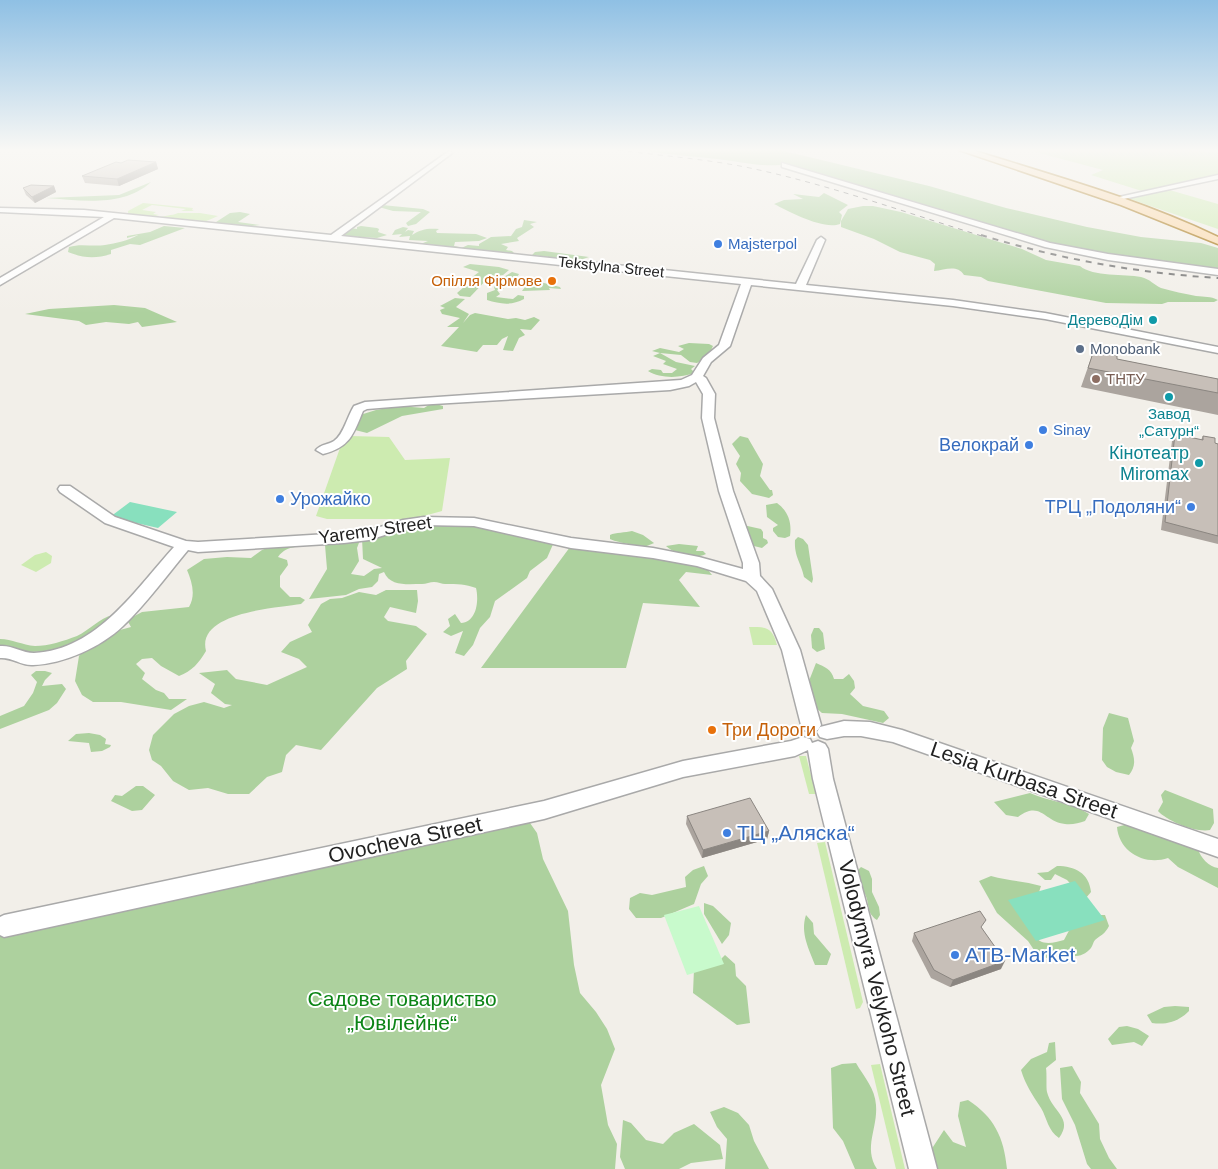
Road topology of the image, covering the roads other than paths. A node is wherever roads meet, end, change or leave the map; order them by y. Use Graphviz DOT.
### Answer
graph roads {
  1 [pos="379,205"];
  2 [pos="915,205"];
  3 [pos="1129,205"];
  4 [pos="0,210"];
  5 [pos="113,215"];
  6 [pos="333,238"];
  7 [pos="820,240"];
  8 [pos="1218,241"];
  9 [pos="1218,272"];
  10 [pos="747,281"];
  11 [pos="0,282"];
  12 [pos="800,286"];
  13 [pos="1218,350"];
  14 [pos="696,377"];
  15 [pos="323,450"];
  16 [pos="65,489"];
  17 [pos="184,545"];
  18 [pos="752,577"];
  19 [pos="0,652"];
  20 [pos="815,738"];
  21 [pos="1218,848"];
  22 [pos="4,926"];
  23 [pos="923,1169"];
  1 -- 6 [label="street"];
  2 -- 9 [label="street"];
  3 -- 8 [label="main road"];
  4 -- 5 [label="street, Tekstylna Street"];
  5 -- 6 [label="street, Tekstylna Street"];
  5 -- 11 [label="street"];
  6 -- 10 [label="street, Tekstylna Street"];
  7 -- 12 [label="street"];
  10 -- 12 [label="street, Tekstylna Street"];
  10 -- 14 [label="street"];
  12 -- 13 [label="street, Tekstylna Street"];
  14 -- 15 [label="street"];
  14 -- 18 [label="street"];
  16 -- 17 [label="street, Yaremy Street"];
  17 -- 18 [label="street, Yaremy Street"];
  17 -- 19 [label="street"];
  18 -- 20 [label="street, Volodymyra Velykoho Street"];
  20 -- 21 [label="street, Lesia Kurbasa Street"];
  20 -- 22 [label="street, Ovocheva Street"];
  20 -- 23 [label="street, Volodymyra Velykoho Street"];
}
